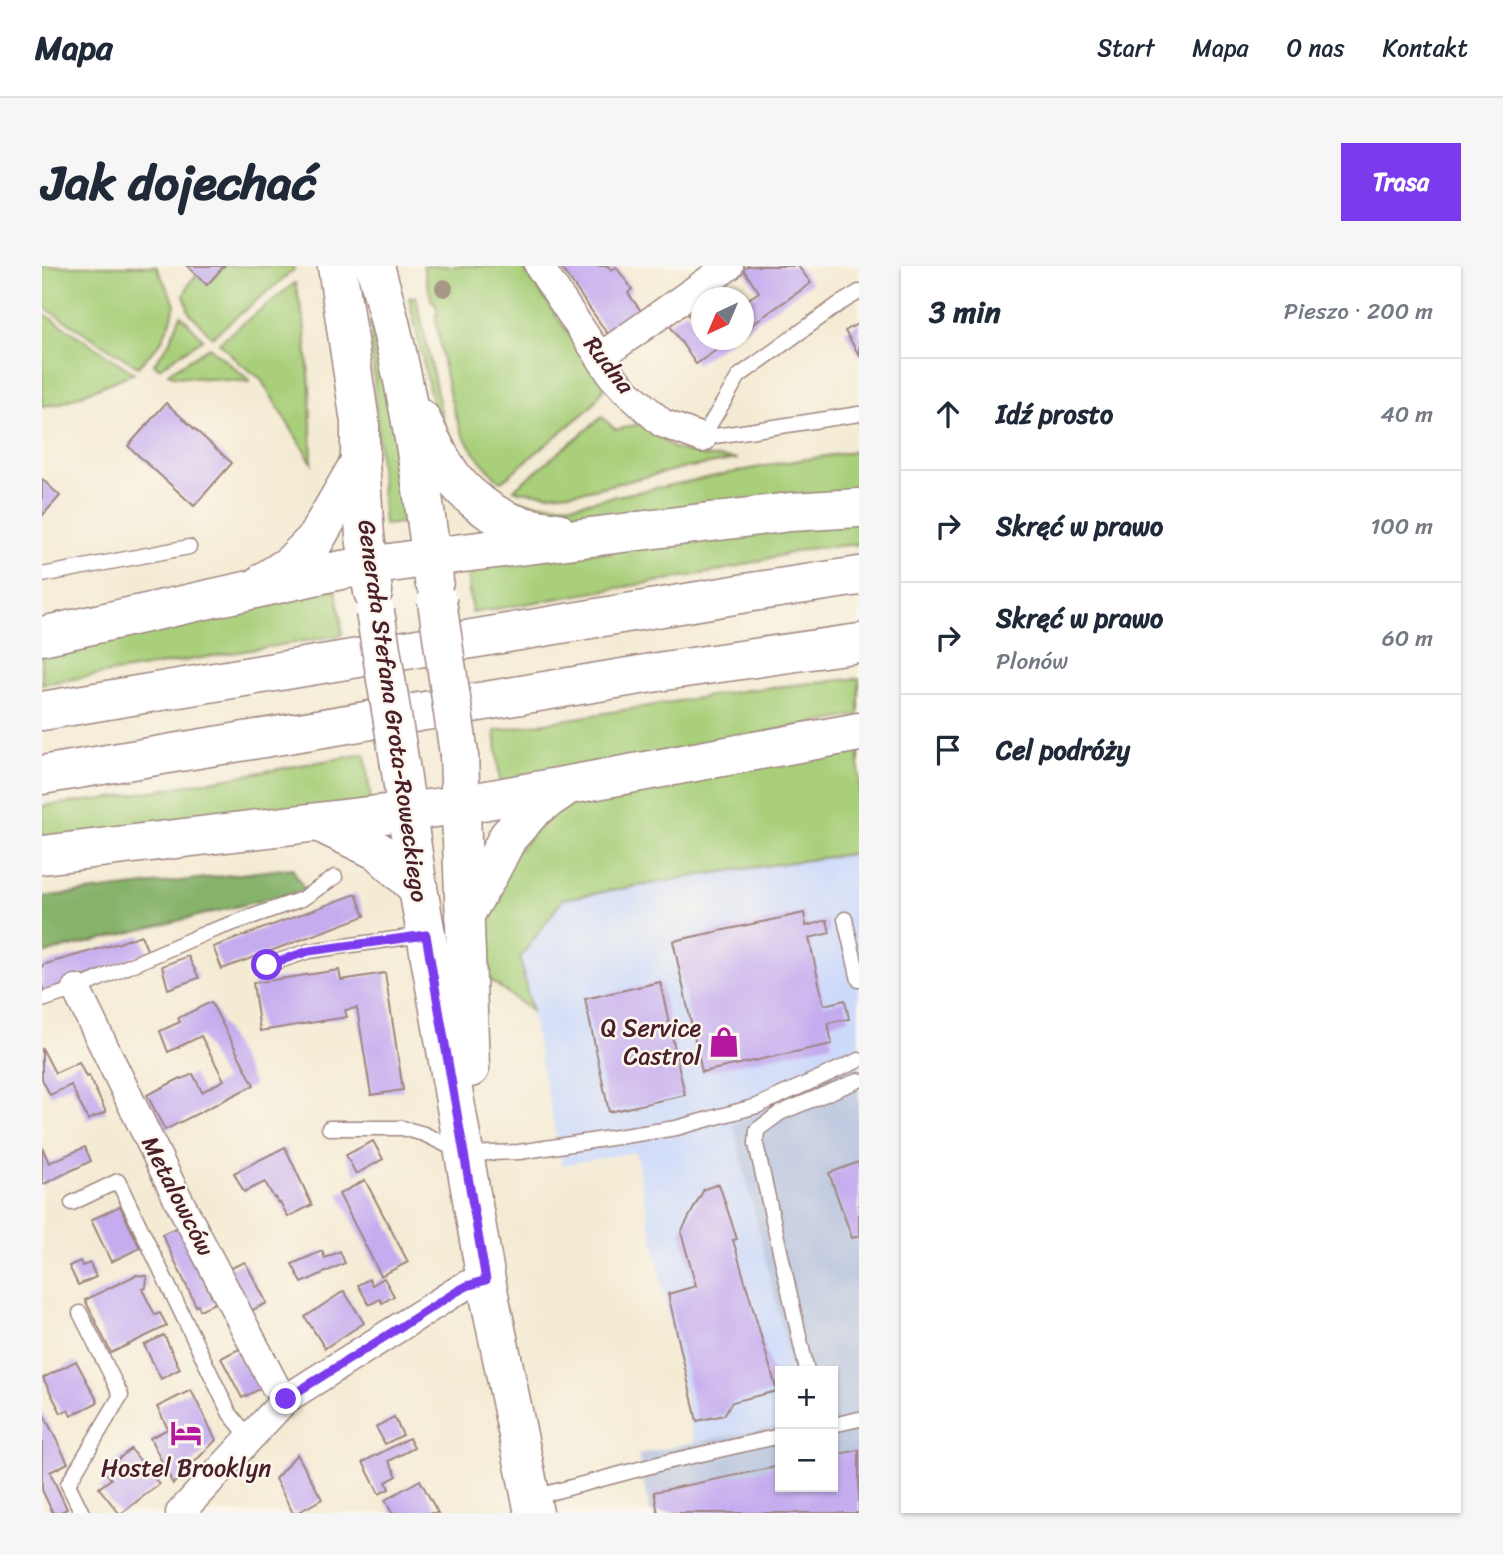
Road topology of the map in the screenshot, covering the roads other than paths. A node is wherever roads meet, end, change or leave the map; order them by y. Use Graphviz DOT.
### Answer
graph roads {
  1 [pos="337,266"];
  2 [pos="375,266"];
  3 [pos="539,266"];
  4 [pos="729,266"];
  5 [pos="859,292"];
  6 [pos="600,357"];
  7 [pos="405,387"];
  8 [pos="859,414"];
  9 [pos="702,438"];
  10 [pos="360,462"];
  11 [pos="859,508"];
  12 [pos="598,536"];
  13 [pos="188,547"];
  14 [pos="431,557"];
  15 [pos="370,566"];
  16 [pos="42,575"];
  17 [pos="859,576"];
  18 [pos="254,589"];
  19 [pos="42,636"];
  20 [pos="859,643"];
  21 [pos="42,711"];
  22 [pos="859,732"];
  23 [pos="42,775"];
  24 [pos="566,787"];
  25 [pos="460,805"];
  26 [pos="407,813"];
  27 [pos="320,823"];
  28 [pos="42,855"];
  29 [pos="335,877"];
  30 [pos="418,888"];
  31 [pos="464,916"];
  32 [pos="845,919"];
  33 [pos="426,935"];
  34 [pos="267,965"];
  35 [pos="859,980"];
  36 [pos="76,989"];
  37 [pos="42,1000"];
  38 [pos="859,1060"];
  39 [pos="859,1080"];
  40 [pos="329,1128"];
  41 [pos="465,1154"];
  42 [pos="72,1203"];
  43 [pos="486,1280"];
  44 [pos="80,1313"];
  45 [pos="806,1366"];
  46 [pos="286,1399"];
  47 [pos="859,1419"];
  48 [pos="838,1424"];
  49 [pos="249,1437"];
  50 [pos="775,1437"];
  51 [pos="533,1505"];
  52 [pos="82,1513"];
  53 [pos="180,1513"];
  1 -- 10 [label="main road, Generała Stefana Grota-Roweckiego"];
  2 -- 7 [label="main road, Generała Stefana Grota-Roweckiego"];
  3 -- 6 [label="street, Rudna"];
  4 -- 6 [label="street"];
  5 -- 9 [label="lane"];
  6 -- 9 [label="street, Rudna"];
  7 -- 12 [label="main road"];
  7 -- 14 [label="main road, Generała Stefana Grota-Roweckiego"];
  8 -- 9 [label="lane"];
  10 -- 15 [label="main road, Generała Stefana Grota-Roweckiego"];
  10 -- 18 [label="main road"];
  11 -- 12 [label="main road"];
  12 -- 14 [label="main road"];
  13 -- 16 [label="lane"];
  14 -- 15 [label="main road"];
  14 -- 25 [label="main road, Generała Stefana Grota-Roweckiego, bridge"];
  15 -- 18 [label="main road"];
  15 -- 26 [label="main road, Generała Stefana Grota-Roweckiego, bridge"];
  17 -- 21 [label="main road"];
  18 -- 19 [label="main road"];
  20 -- 23 [label="main road"];
  22 -- 24 [label="main road"];
  24 -- 25 [label="main road"];
  24 -- 31 [label="main road"];
  25 -- 26 [label="main road"];
  25 -- 31 [label="main road, Generała Stefana Grota-Roweckiego"];
  26 -- 27 [label="main road"];
  26 -- 30 [label="main road, Generała Stefana Grota-Roweckiego"];
  27 -- 28 [label="main road"];
  27 -- 30 [label="main road"];
  29 -- 36 [label="lane"];
  30 -- 33 [label="main road, Generała Stefana Grota-Roweckiego"];
  31 -- 41 [label="main road, Generała Stefana Grota-Roweckiego"];
  32 -- 35 [label="lane"];
  33 -- 34 [label="lane"];
  33 -- 41 [label="main road, Generała Stefana Grota-Roweckiego"];
  36 -- 37 [label="lane"];
  36 -- 46 [label="street, Metalowców"];
  38 -- 41 [label="lane"];
  39 -- 45 [label="lane"];
  40 -- 41 [label="lane"];
  41 -- 43 [label="main road, Generała Stefana Grota-Roweckiego"];
  42 -- 49 [label="lane"];
  43 -- 46 [label="street"];
  43 -- 51 [label="main road, Generała Stefana Grota-Roweckiego"];
  44 -- 52 [label="lane"];
  46 -- 49 [label="street"];
  47 -- 48 [label="lane"];
  49 -- 53 [label="street"];
  50 -- 51 [label="lane"];
}
